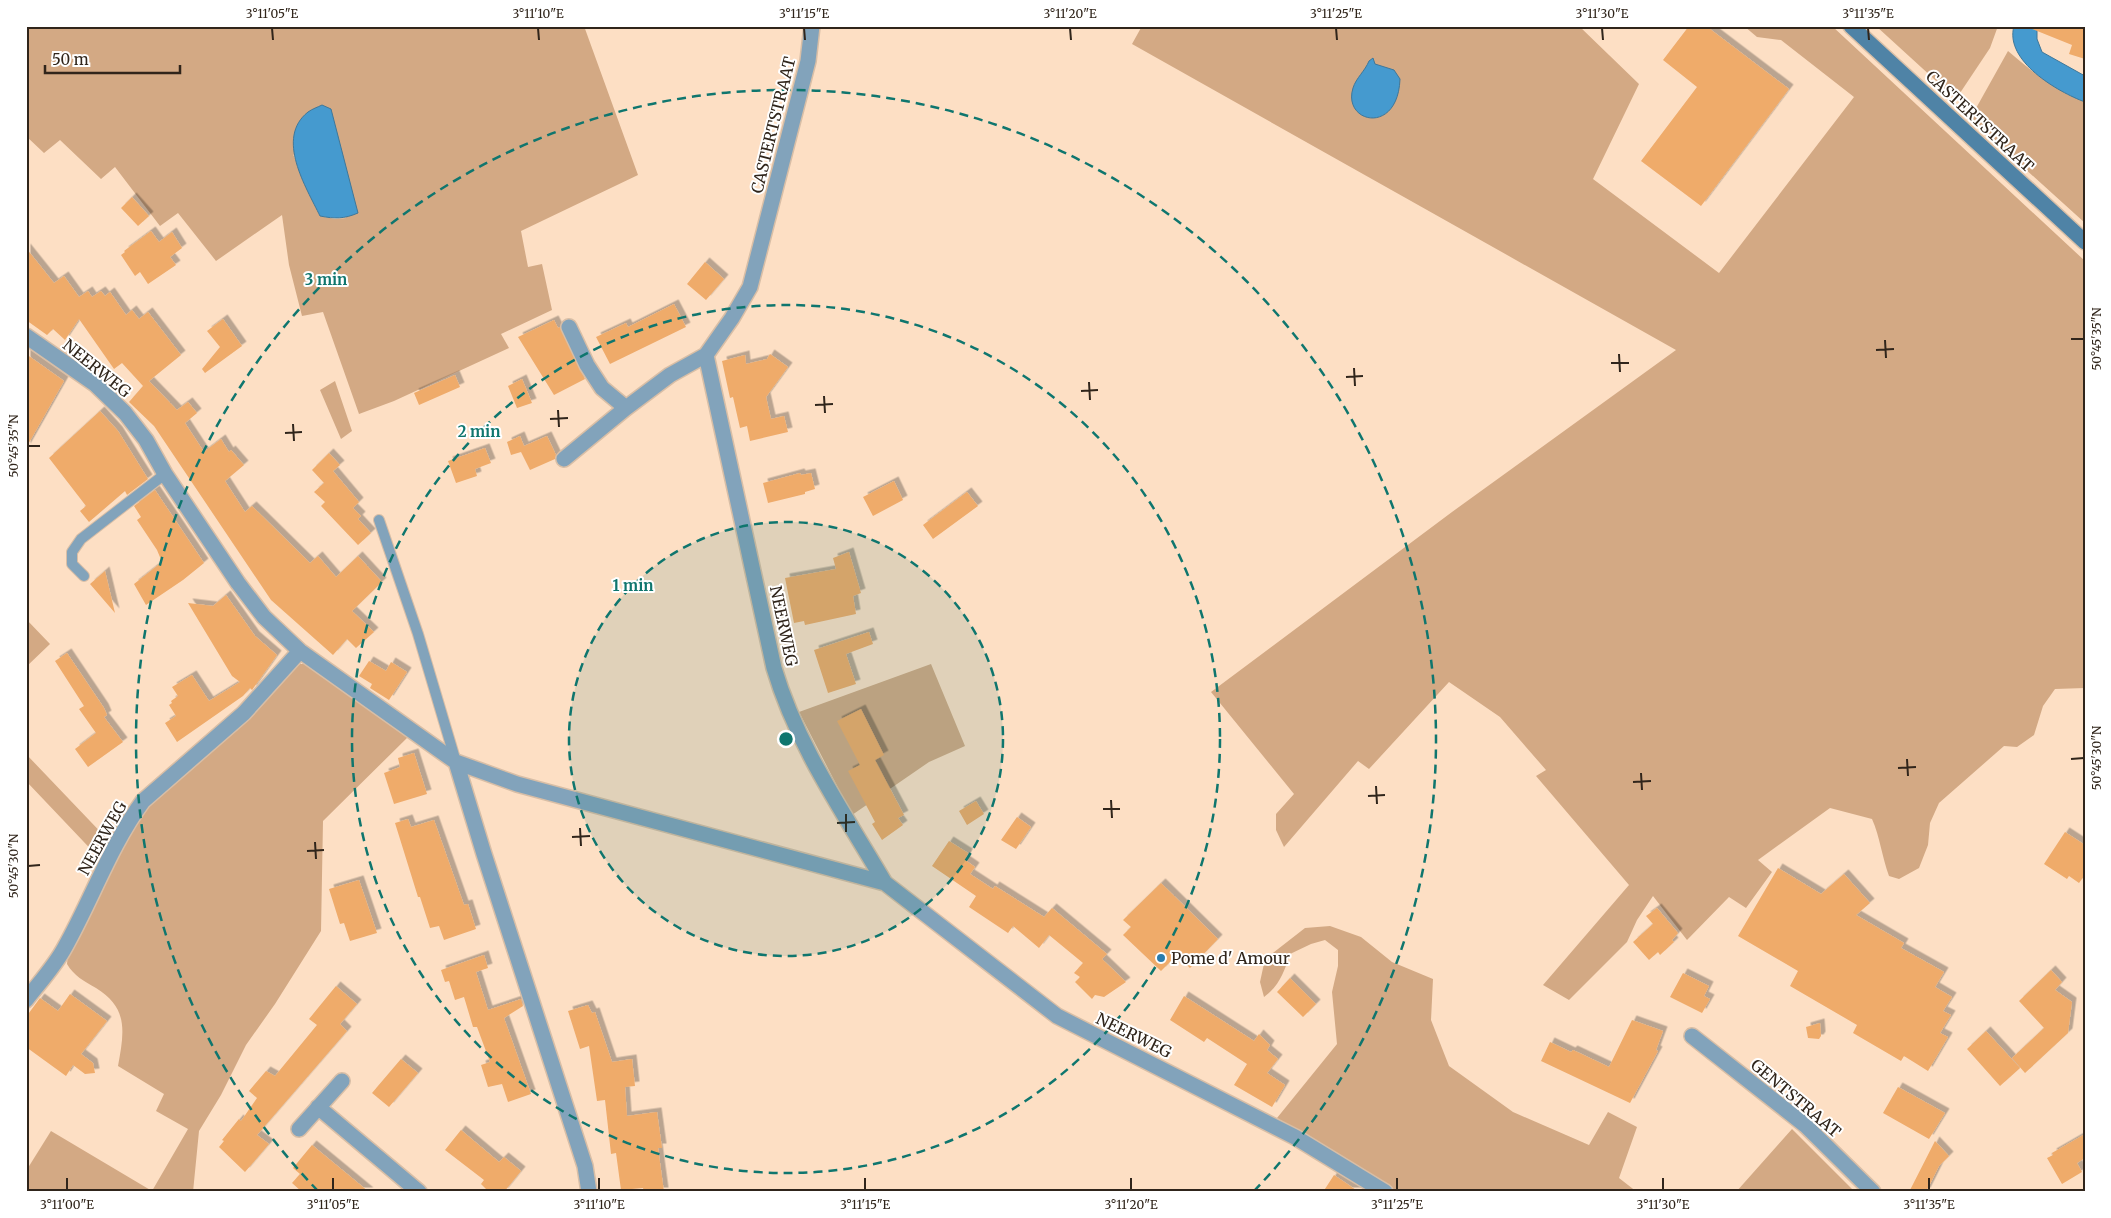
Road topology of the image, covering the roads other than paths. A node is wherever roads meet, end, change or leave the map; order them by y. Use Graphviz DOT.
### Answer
graph roads {
  1 [pos="812,26"];
  2 [pos="1851,26"];
  3 [pos="2085,242"];
  4 [pos="569,327"];
  5 [pos="26,336"];
  6 [pos="706,355"];
  7 [pos="626,408"];
  8 [pos="564,459"];
  9 [pos="165,474"];
  10 [pos="379,520"];
  11 [pos="84,576"];
  12 [pos="300,650"];
  13 [pos="456,762"];
  14 [pos="885,883"];
  15 [pos="26,1000"];
  16 [pos="1692,1036"];
  17 [pos="342,1081"];
  18 [pos="318,1107"];
  19 [pos="299,1129"];
  20 [pos="419,1192"];
  21 [pos="589,1192"];
  22 [pos="1385,1192"];
  23 [pos="1873,1192"];
  1 -- 6 [label="street, CASTERTSTRAAT"];
  2 -- 3 [label="main road, CASTERTSTRAAT"];
  4 -- 7 [label="street"];
  5 -- 9 [label="street, NEERWEG"];
  6 -- 7 [label="street"];
  6 -- 14 [label="street, NEERWEG"];
  7 -- 8 [label="street"];
  9 -- 11 [label="lane"];
  9 -- 12 [label="street, NEERWEG"];
  10 -- 13 [label="lane"];
  12 -- 13 [label="street, NEERWEG"];
  12 -- 15 [label="street, NEERWEG"];
  13 -- 14 [label="street, NEERWEG"];
  13 -- 21 [label="street"];
  14 -- 22 [label="street, NEERWEG"];
  16 -- 23 [label="street, GENTSTRAAT"];
  17 -- 18 [label="street"];
  18 -- 19 [label="street"];
  18 -- 20 [label="street"];
}
